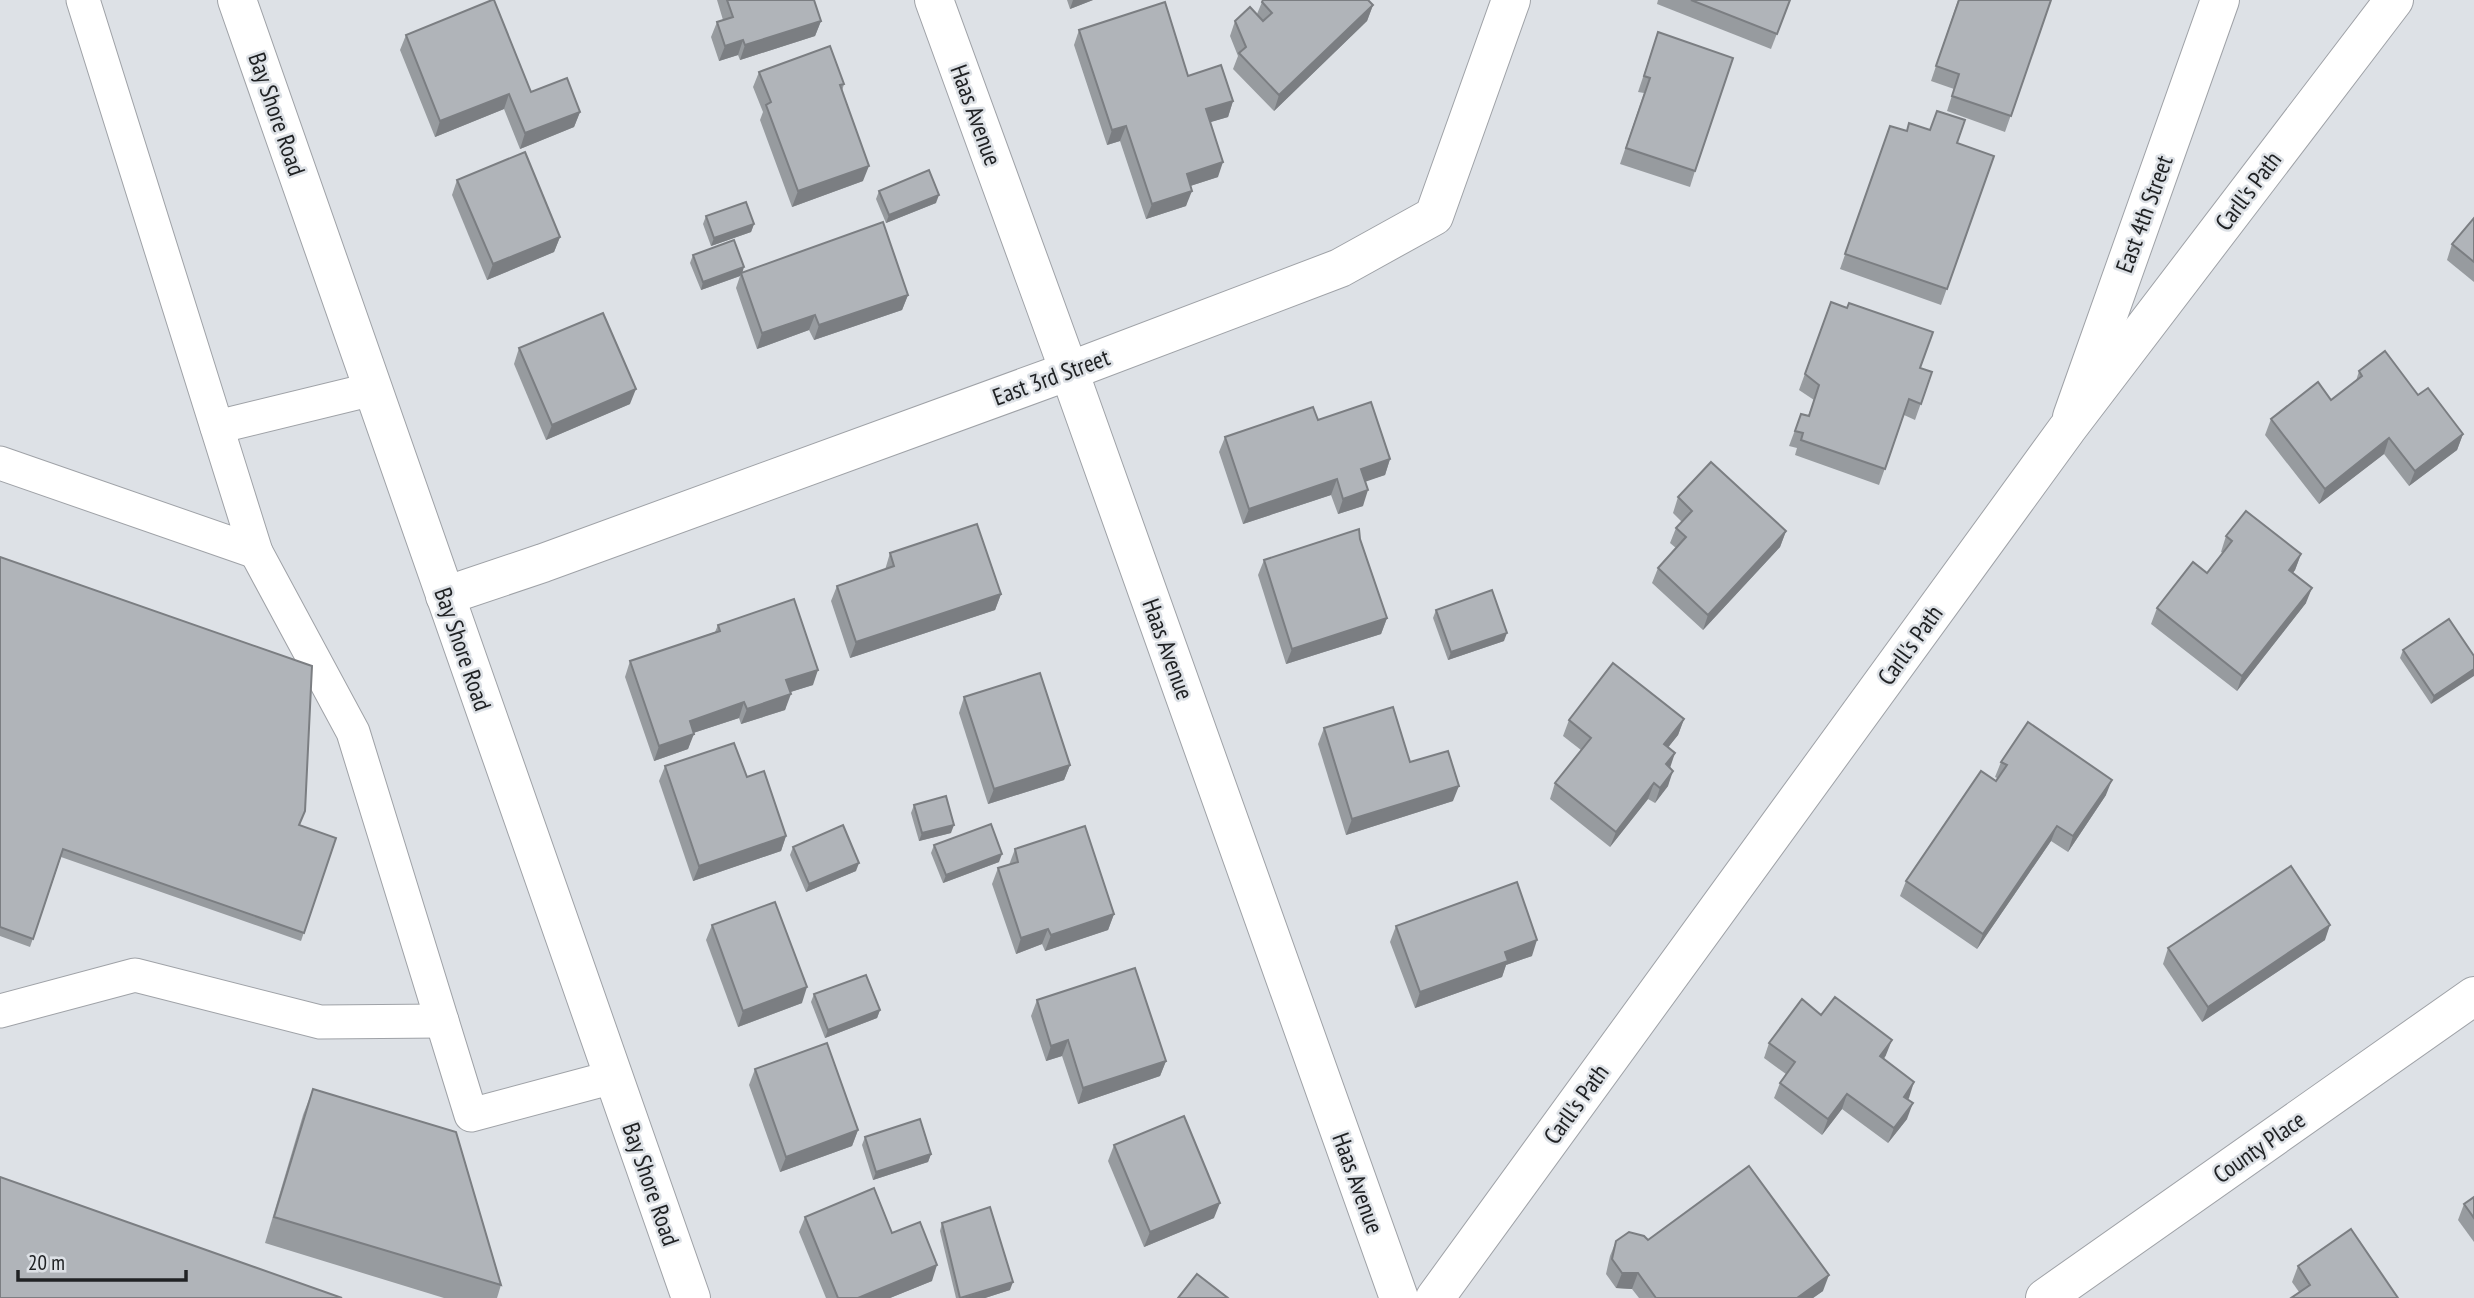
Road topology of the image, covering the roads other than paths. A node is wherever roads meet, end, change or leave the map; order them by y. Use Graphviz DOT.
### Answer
graph roads {
  1 [pos="83,0"];
  2 [pos="237,0"];
  3 [pos="934,0"];
  4 [pos="1511,0"];
  5 [pos="2220,0"];
  6 [pos="2394,0"];
  7 [pos="1069,371"];
  8 [pos="373,388"];
  9 [pos="217,427"];
  10 [pos="2067,429"];
  11 [pos="0,463"];
  12 [pos="256,552"];
  13 [pos="445,596"];
  14 [pos="2474,996"];
  15 [pos="0,1011"];
  16 [pos="442,1021"];
  17 [pos="613,1077"];
  18 [pos="691,1298"];
  19 [pos="1399,1298"];
  20 [pos="1435,1298"];
  21 [pos="2045,1298"];
  1 -- 9 [label="lane"];
  2 -- 8 [label="street, Bay Shore Road"];
  3 -- 7 [label="street, Haas Avenue"];
  4 -- 7 [label="street, East 3rd Street"];
  5 -- 10 [label="street, East 4th Street"];
  6 -- 10 [label="street, Carll's Path"];
  7 -- 13 [label="street, East 3rd Street"];
  7 -- 19 [label="street, Haas Avenue"];
  8 -- 9 [label="lane"];
  8 -- 13 [label="street, Bay Shore Road"];
  9 -- 12 [label="lane"];
  10 -- 20 [label="street, Carll's Path"];
  11 -- 12 [label="lane"];
  12 -- 16 [label="lane"];
  13 -- 17 [label="street, Bay Shore Road"];
  14 -- 21 [label="street, County Place"];
  15 -- 16 [label="lane"];
  16 -- 17 [label="lane"];
  17 -- 18 [label="street, Bay Shore Road"];
}
